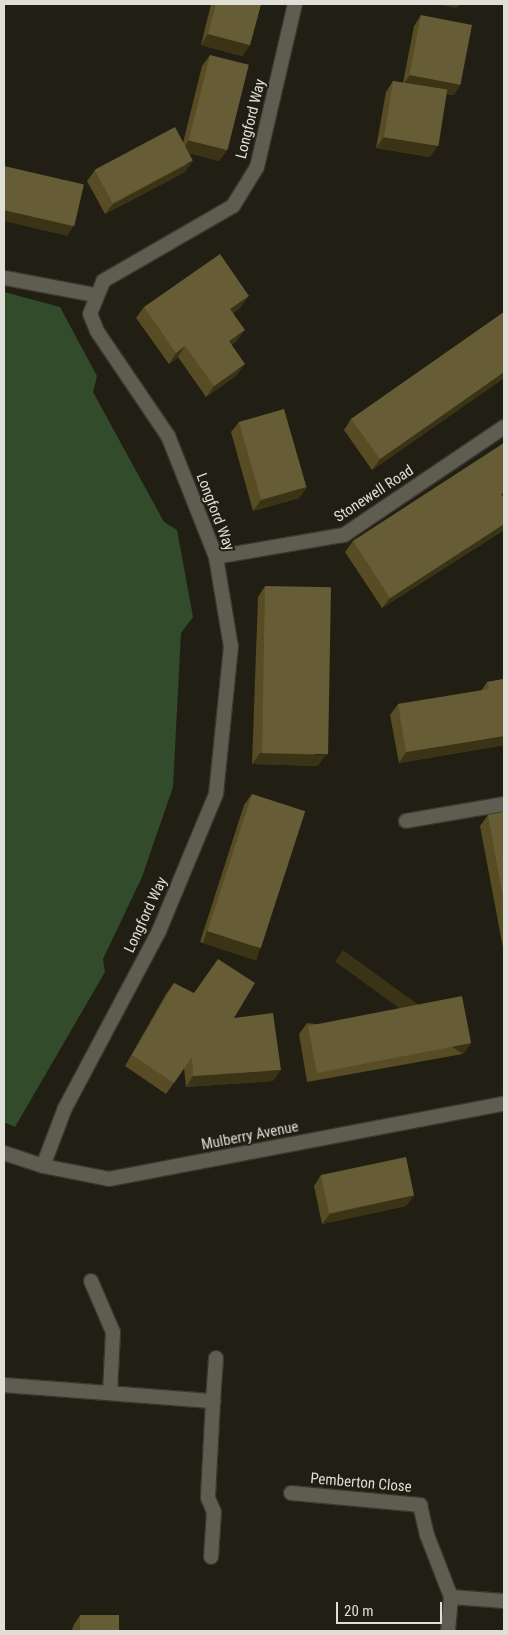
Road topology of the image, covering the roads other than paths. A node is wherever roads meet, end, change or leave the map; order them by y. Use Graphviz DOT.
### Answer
graph roads {
  1 [pos="296,4"];
  2 [pos="5,278"];
  3 [pos="95,295"];
  4 [pos="504,427"];
  5 [pos="216,556"];
  6 [pos="504,804"];
  7 [pos="406,821"];
  8 [pos="504,1104"];
  9 [pos="4,1154"];
  10 [pos="43,1166"];
  11 [pos="91,1282"];
  12 [pos="216,1358"];
  13 [pos="4,1385"];
  14 [pos="110,1393"];
  15 [pos="213,1402"];
  16 [pos="291,1494"];
  17 [pos="211,1558"];
  18 [pos="450,1598"];
  19 [pos="504,1601"];
  20 [pos="448,1631"];
  1 -- 3 [label="street, Longford Way"];
  2 -- 3 [label="street"];
  3 -- 5 [label="street, Longford Way"];
  4 -- 5 [label="street, Stonewell Road"];
  5 -- 10 [label="street, Longford Way"];
  6 -- 7 [label="street"];
  8 -- 10 [label="street, Mulberry Avenue"];
  9 -- 10 [label="street, Mulberry Avenue"];
  11 -- 14 [label="street"];
  12 -- 15 [label="street"];
  13 -- 14 [label="street"];
  14 -- 15 [label="street"];
  15 -- 17 [label="street"];
  16 -- 18 [label="street, Pemberton Close"];
  18 -- 19 [label="street"];
  18 -- 20 [label="street"];
}
